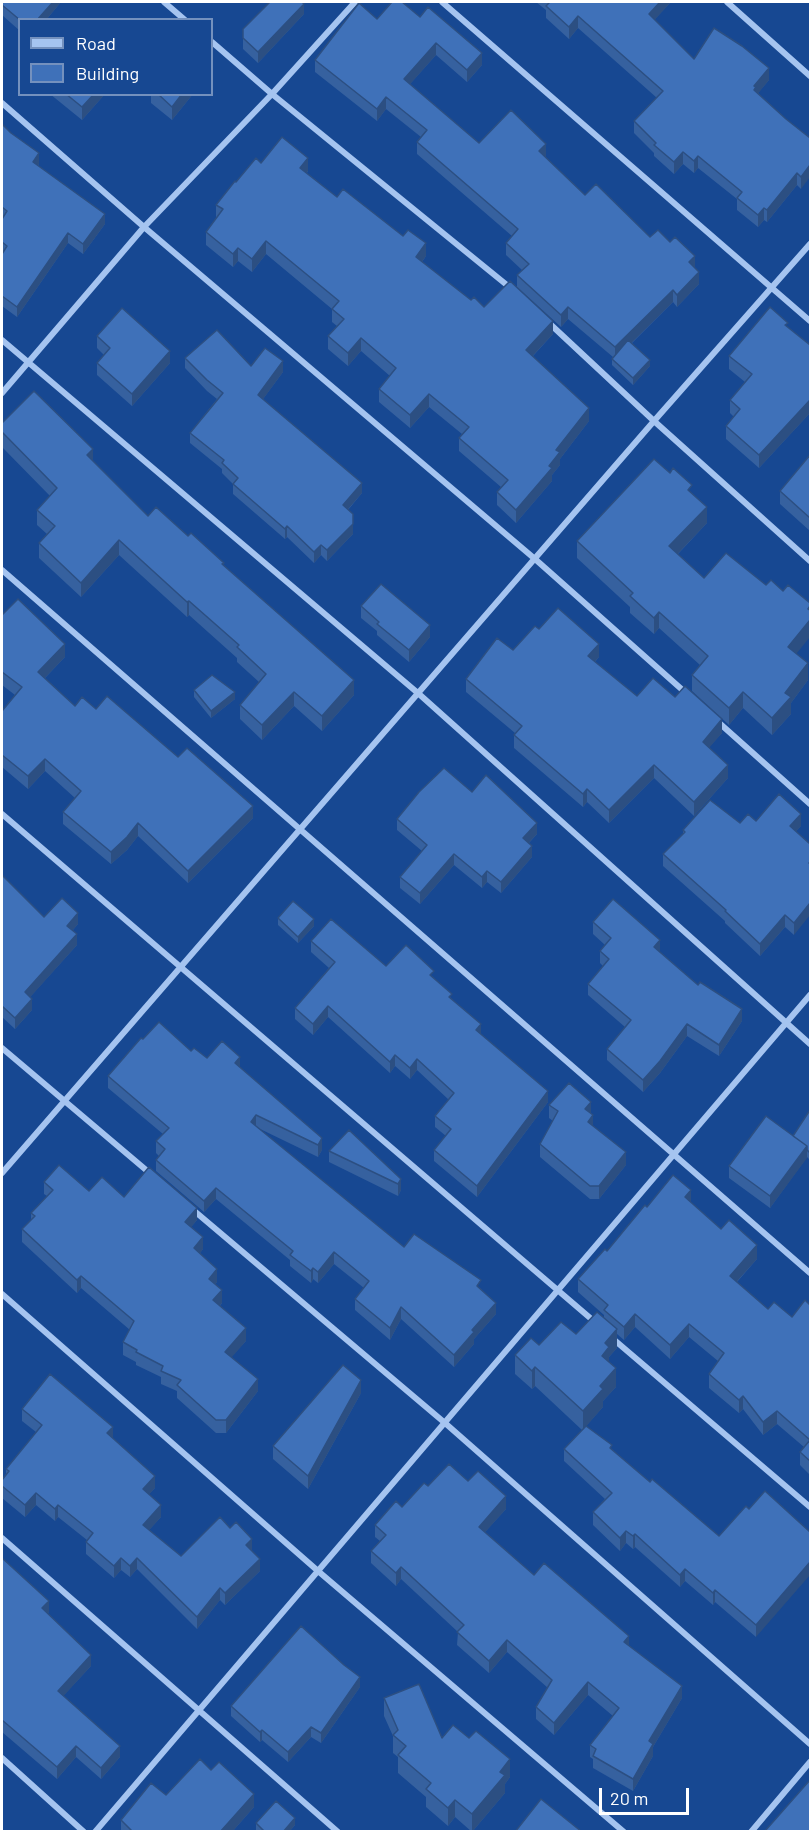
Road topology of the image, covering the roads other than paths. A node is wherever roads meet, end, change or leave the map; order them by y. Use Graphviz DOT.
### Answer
graph roads {
  1 [pos="164,2"];
  2 [pos="355,2"];
  3 [pos="442,2"];
  4 [pos="727,2"];
  5 [pos="183,18"];
  6 [pos="213,43"];
  7 [pos="810,76"];
  8 [pos="272,94"];
  9 [pos="2,103"];
  10 [pos="144,227"];
  11 [pos="810,243"];
  12 [pos="773,287"];
  13 [pos="516,292"];
  14 [pos="542,316"];
  15 [pos="810,321"];
  16 [pos="2,340"];
  17 [pos="29,362"];
  18 [pos="2,393"];
  19 [pos="654,421"];
  20 [pos="535,559"];
  21 [pos="810,561"];
  22 [pos="2,570"];
  23 [pos="418,694"];
  24 [pos="695,701"];
  25 [pos="713,717"];
  26 [pos="810,804"];
  27 [pos="2,814"];
  28 [pos="300,830"];
  29 [pos="180,967"];
  30 [pos="810,995"];
  31 [pos="787,1023"];
  32 [pos="810,1044"];
  33 [pos="2,1048"];
  34 [pos="64,1101"];
  35 [pos="674,1155"];
  36 [pos="2,1173"];
  37 [pos="155,1177"];
  38 [pos="182,1200"];
  39 [pos="810,1273"];
  40 [pos="558,1291"];
  41 [pos="2,1294"];
  42 [pos="445,1423"];
  43 [pos="810,1508"];
  44 [pos="2,1538"];
  45 [pos="318,1571"];
  46 [pos="198,1711"];
  47 [pos="810,1744"];
  48 [pos="2,1758"];
  49 [pos="810,1762"];
  50 [pos="84,1832"];
  51 [pos="95,1832"];
  52 [pos="338,1832"];
  53 [pos="624,1832"];
  54 [pos="751,1832"];
  1 -- 5 [label="street"];
  2 -- 8 [label="street"];
  3 -- 12 [label="street"];
  4 -- 7 [label="street"];
  6 -- 8 [label="street"];
  8 -- 10 [label="street"];
  8 -- 13 [label="street"];
  9 -- 10 [label="street"];
  10 -- 17 [label="street"];
  10 -- 20 [label="street"];
  11 -- 12 [label="street"];
  12 -- 15 [label="street"];
  12 -- 19 [label="street"];
  14 -- 19 [label="street"];
  16 -- 17 [label="street"];
  17 -- 18 [label="street"];
  17 -- 23 [label="street"];
  19 -- 20 [label="street"];
  19 -- 21 [label="street"];
  20 -- 23 [label="street"];
  20 -- 24 [label="street"];
  22 -- 28 [label="street"];
  23 -- 28 [label="street"];
  23 -- 31 [label="street"];
  25 -- 26 [label="street"];
  27 -- 29 [label="street"];
  28 -- 29 [label="street"];
  28 -- 35 [label="street"];
  29 -- 34 [label="street"];
  29 -- 40 [label="street"];
  30 -- 31 [label="street"];
  31 -- 32 [label="street"];
  31 -- 35 [label="street"];
  33 -- 34 [label="street"];
  34 -- 36 [label="street"];
  34 -- 37 [label="street"];
  35 -- 39 [label="street"];
  35 -- 40 [label="street"];
  38 -- 42 [label="street"];
  40 -- 42 [label="street"];
  40 -- 43 [label="street"];
  41 -- 45 [label="street"];
  42 -- 45 [label="street"];
  42 -- 47 [label="street"];
  44 -- 46 [label="street"];
  45 -- 46 [label="street"];
  45 -- 53 [label="street"];
  46 -- 51 [label="street"];
  46 -- 52 [label="street"];
  48 -- 50 [label="street"];
  49 -- 54 [label="street"];
}
